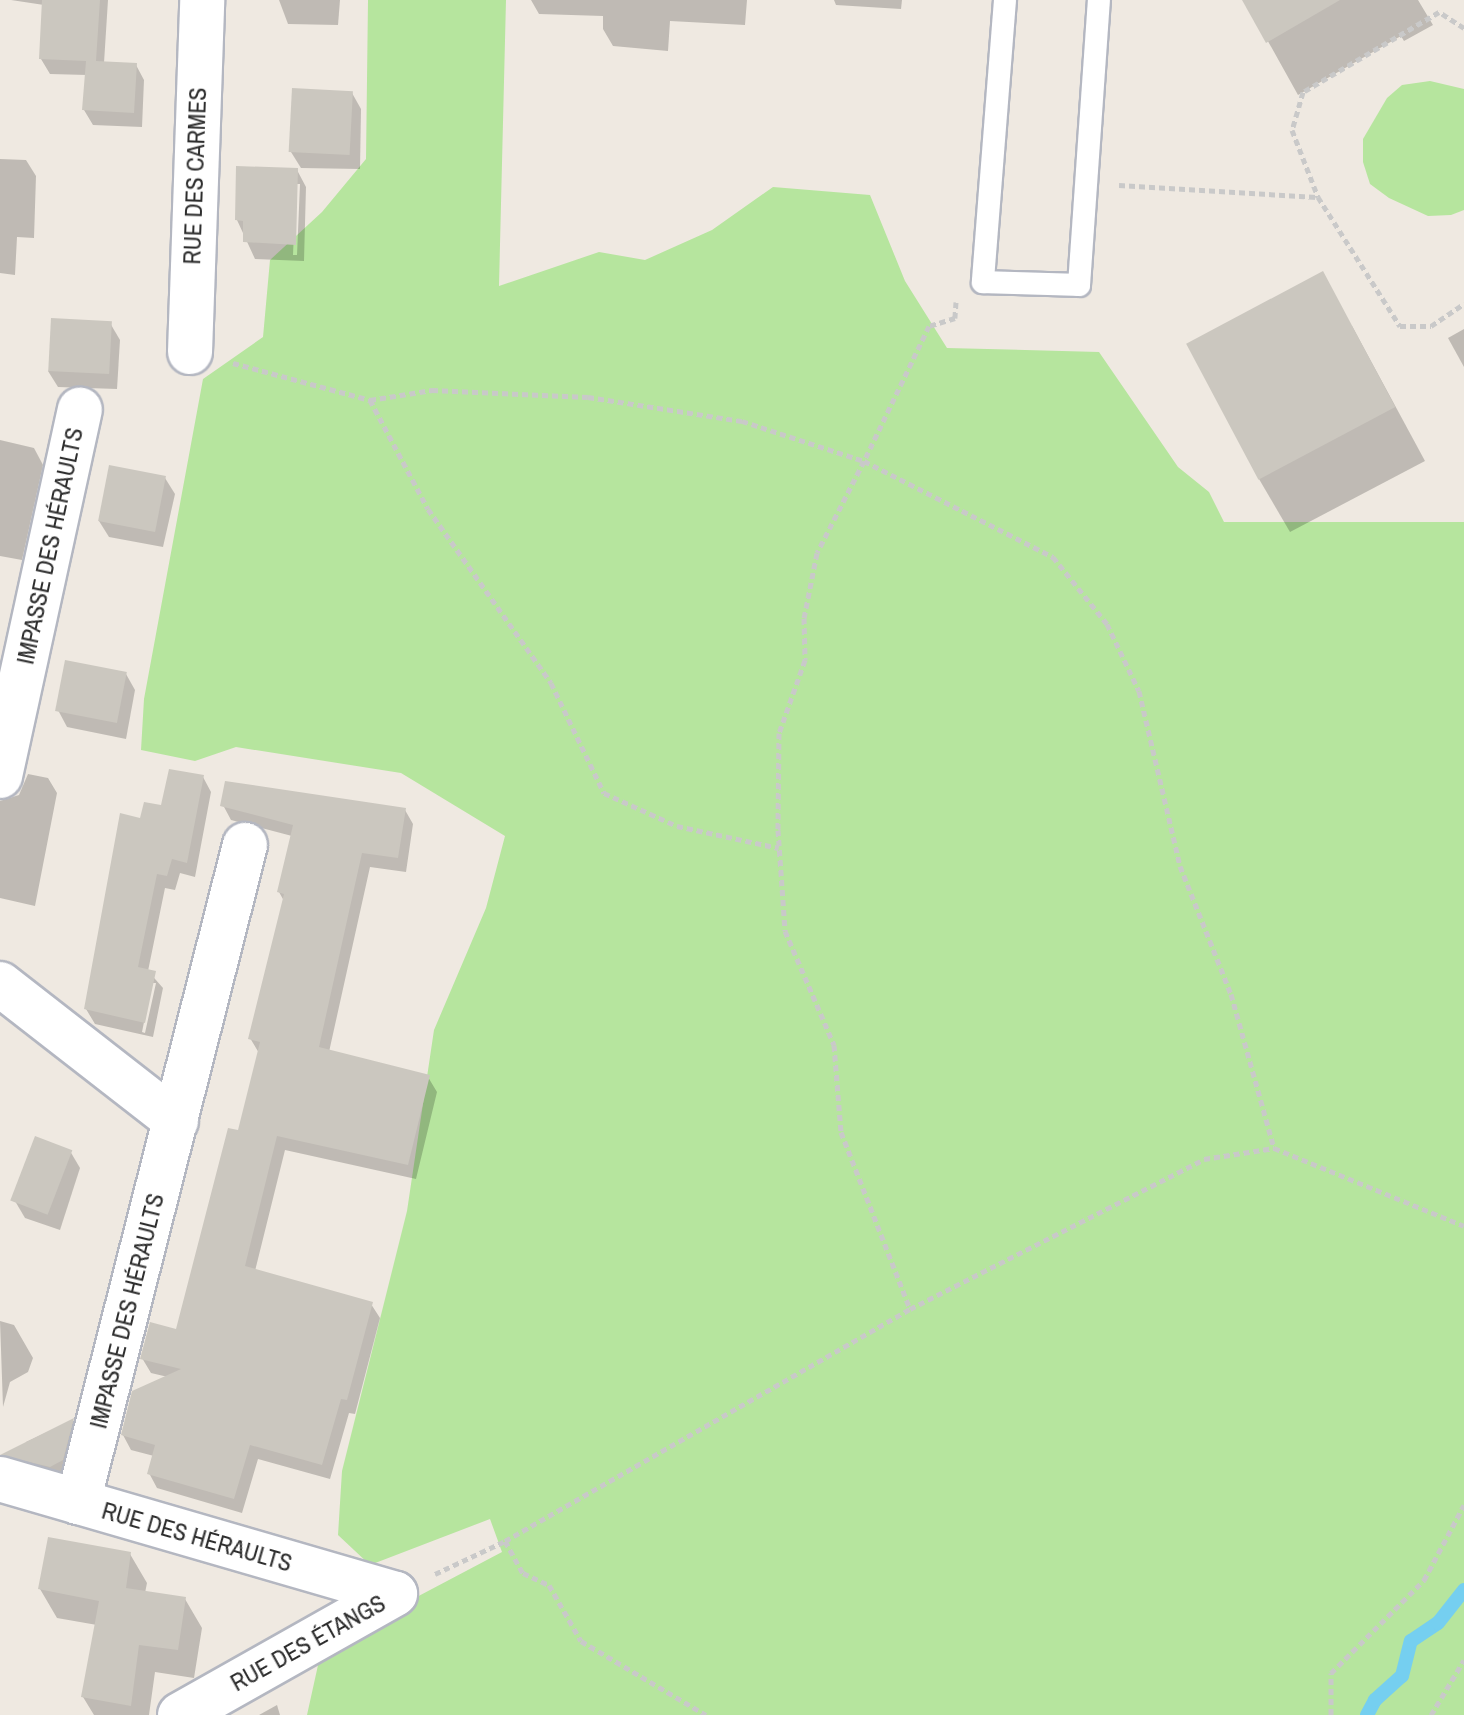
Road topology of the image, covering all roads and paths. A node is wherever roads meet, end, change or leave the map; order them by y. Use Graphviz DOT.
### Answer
graph roads {
  1 [pos="202,0"];
  2 [pos="1005,0"];
  3 [pos="1099,0"];
  4 [pos="1464,28"];
  5 [pos="1086,183"];
  6 [pos="1318,197"];
  7 [pos="1464,304"];
  8 [pos="955,318"];
  9 [pos="190,352"];
  10 [pos="370,400"];
  11 [pos="80,410"];
  12 [pos="864,461"];
  13 [pos="0,776"];
  14 [pos="245,845"];
  15 [pos="779,848"];
  16 [pos="0,984"];
  17 [pos="176,1121"];
  18 [pos="1274,1148"];
  19 [pos="1464,1226"];
  20 [pos="910,1309"];
  21 [pos="0,1479"];
  22 [pos="78,1502"];
  23 [pos="1464,1505"];
  24 [pos="505,1541"];
  25 [pos="395,1594"];
  26 [pos="1464,1660"];
  27 [pos="180,1715"];
  28 [pos="706,1715"];
  29 [pos="1331,1715"];
  30 [pos="1431,1715"];
  1 -- 9 [label="street, RUE DES CARMES"];
  2 -- 5 [label="lane"];
  3 -- 5 [label="lane"];
  4 -- 6 [label="path"];
  5 -- 6 [label="path"];
  6 -- 7 [label="path"];
  8 -- 12 [label="path"];
  9 -- 10 [label="path"];
  10 -- 12 [label="path"];
  10 -- 15 [label="path"];
  11 -- 13 [label="street, IMPASSE DES HÉRAULTS"];
  12 -- 15 [label="path"];
  12 -- 18 [label="path"];
  14 -- 17 [label="street, IMPASSE DES HÉRAULTS"];
  15 -- 20 [label="path"];
  16 -- 17 [label="street"];
  17 -- 22 [label="street, IMPASSE DES HÉRAULTS"];
  18 -- 19 [label="path"];
  18 -- 20 [label="path"];
  20 -- 24 [label="path"];
  21 -- 22 [label="street, RUE DES HÉRAULTS"];
  22 -- 25 [label="street, RUE DES HÉRAULTS"];
  23 -- 29 [label="path"];
  24 -- 25 [label="path"];
  24 -- 28 [label="path"];
  25 -- 27 [label="street, RUE DES ÉTANGS"];
  26 -- 30 [label="path"];
}
